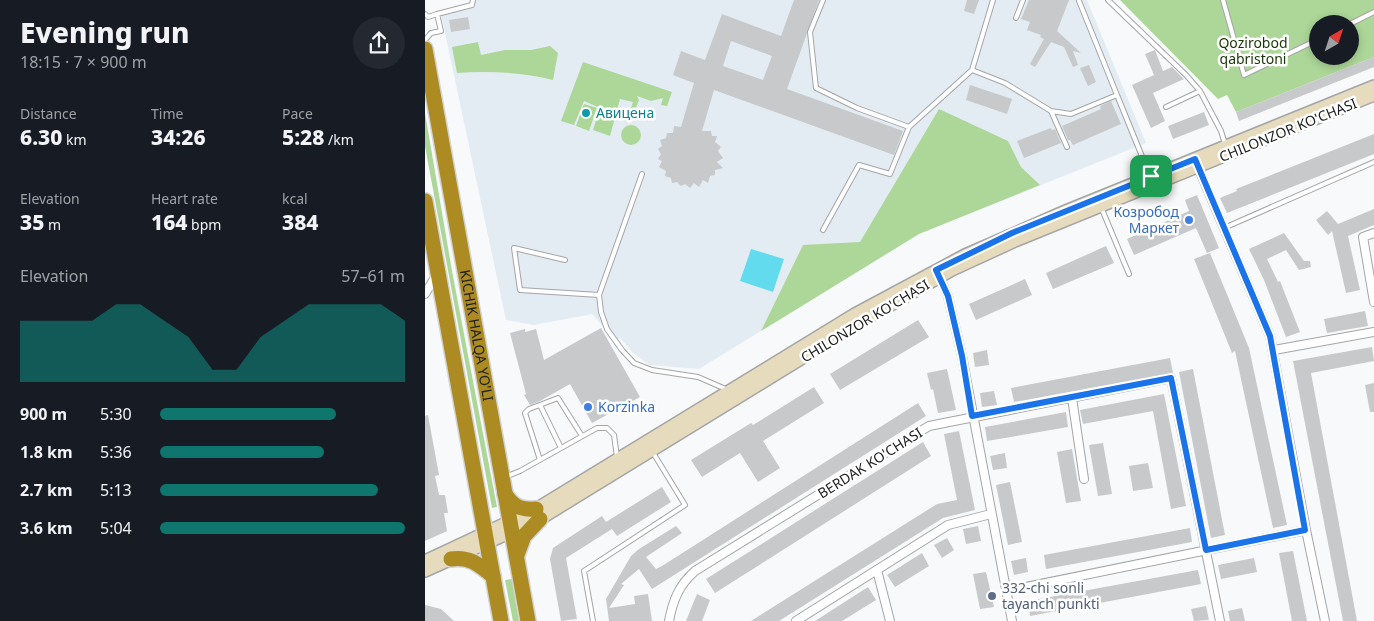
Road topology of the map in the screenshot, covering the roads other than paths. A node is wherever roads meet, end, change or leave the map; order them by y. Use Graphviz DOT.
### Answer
graph roads {
  1 [pos="473,0"];
  2 [pos="823,0"];
  3 [pos="993,0"];
  4 [pos="1023,0"];
  5 [pos="1107,0"];
  6 [pos="1223,0"];
  7 [pos="1079,1"];
  8 [pos="1374,12"];
  9 [pos="425,14"];
  10 [pos="437,14"];
  11 [pos="1015,18"];
  12 [pos="1359,20"];
  13 [pos="425,40"];
  14 [pos="1309,44"];
  15 [pos="425,49"];
  16 [pos="972,70"];
  17 [pos="1374,86"];
  18 [pos="1199,91"];
  19 [pos="1374,95"];
  20 [pos="1117,96"];
  21 [pos="1166,107"];
  22 [pos="1051,111"];
  23 [pos="909,127"];
  24 [pos="1226,146"];
  25 [pos="1067,147"];
  26 [pos="1374,162"];
  27 [pos="1197,163"];
  28 [pos="642,174"];
  29 [pos="1151,176"];
  30 [pos="425,201"];
  31 [pos="1100,206"];
  32 [pos="1225,228"];
  33 [pos="823,230"];
  34 [pos="1374,233"];
  35 [pos="565,260"];
  36 [pos="438,272"];
  37 [pos="937,274"];
  38 [pos="1129,274"];
  39 [pos="425,294"];
  40 [pos="599,295"];
  41 [pos="1374,302"];
  42 [pos="1374,332"];
  43 [pos="1274,350"];
  44 [pos="730,390"];
  45 [pos="1072,398"];
  46 [pos="540,406"];
  47 [pos="972,416"];
  48 [pos="582,436"];
  49 [pos="561,448"];
  50 [pos="652,450"];
  51 [pos="617,459"];
  52 [pos="540,460"];
  53 [pos="503,478"];
  54 [pos="1084,479"];
  55 [pos="505,494"];
  56 [pos="538,514"];
  57 [pos="991,514"];
  58 [pos="511,526"];
  59 [pos="1305,530"];
  60 [pos="486,538"];
  61 [pos="1206,550"];
  62 [pos="517,557"];
  63 [pos="451,559"];
  64 [pos="425,564"];
  65 [pos="877,570"];
  66 [pos="493,576"];
  67 [pos="1006,591"];
  68 [pos="501,621"];
  69 [pos="529,621"];
  70 [pos="593,621"];
  71 [pos="669,621"];
  72 [pos="796,621"];
  73 [pos="890,621"];
  74 [pos="1012,621"];
  75 [pos="1220,621"];
  76 [pos="1325,621"];
  1 -- 10 [label="lane"];
  2 -- 23 [label="lane"];
  3 -- 16 [label="lane"];
  4 -- 11 [label="lane"];
  5 -- 18 [label="lane"];
  6 -- 14 [label="lane"];
  7 -- 20 [label="lane"];
  8 -- 12 [label="lane"];
  9 -- 10 [label="lane"];
  10 -- 13 [label="lane"];
  15 -- 53 [label="highway, KICHIK HALQA YO'LI"];
  16 -- 22 [label="lane"];
  16 -- 23 [label="lane"];
  17 -- 24 [label="main road, CHILONZOR KO'CHASI"];
  18 -- 21 [label="lane"];
  18 -- 24 [label="lane"];
  19 -- 27 [label="main road, CHILONZOR KO'CHASI"];
  20 -- 22 [label="lane"];
  20 -- 29 [label="lane"];
  22 -- 25 [label="lane"];
  23 -- 33 [label="lane"];
  24 -- 27 [label="main road, CHILONZOR KO'CHASI"];
  26 -- 32 [label="lane"];
  27 -- 29 [label="main road, CHILONZOR KO'CHASI"];
  27 -- 31 [label="main road, CHILONZOR KO'CHASI"];
  27 -- 32 [label="street"];
  28 -- 40 [label="lane"];
  29 -- 37 [label="main road, CHILONZOR KO'CHASI"];
  30 -- 36 [label="highway, KICHIK HALQA YO'LI"];
  31 -- 37 [label="main road, CHILONZOR KO'CHASI"];
  31 -- 38 [label="lane"];
  32 -- 43 [label="street"];
  34 -- 41 [label="street"];
  35 -- 40 [label="lane"];
  36 -- 39 [label="street"];
  36 -- 60 [label="highway, KICHIK HALQA YO'LI"];
  37 -- 44 [label="main road, CHILONZOR KO'CHASI"];
  37 -- 47 [label="street"];
  37 -- 50 [label="main road, CHILONZOR KO'CHASI"];
  40 -- 44 [label="lane"];
  42 -- 43 [label="street"];
  43 -- 59 [label="street"];
  44 -- 51 [label="main road, CHILONZOR KO'CHASI"];
  45 -- 47 [label="street, BERDAK KO'CHASI"];
  45 -- 54 [label="street"];
  45 -- 61 [label="street, BERDAK KO'CHASI"];
  46 -- 48 [label="lane"];
  46 -- 49 [label="lane"];
  46 -- 52 [label="lane"];
  47 -- 57 [label="street"];
  47 -- 71 [label="street, BERDAK KO'CHASI"];
  48 -- 49 [label="lane"];
  48 -- 51 [label="lane"];
  49 -- 52 [label="lane"];
  50 -- 56 [label="main road, CHILONZOR KO'CHASI"];
  50 -- 70 [label="lane"];
  51 -- 56 [label="main road, CHILONZOR KO'CHASI"];
  52 -- 53 [label="lane"];
  53 -- 55 [label="highway, KICHIK HALQA YO'LI"];
  55 -- 56 [label="highway"];
  55 -- 58 [label="highway, KICHIK HALQA YO'LI"];
  56 -- 58 [label="main road, CHILONZOR KO'CHASI"];
  56 -- 62 [label="highway"];
  57 -- 65 [label="street"];
  57 -- 67 [label="street"];
  58 -- 60 [label="main road, CHILONZOR KO'CHASI"];
  58 -- 62 [label="highway, KICHIK HALQA YO'LI"];
  59 -- 61 [label="street"];
  59 -- 76 [label="street"];
  60 -- 63 [label="main road"];
  60 -- 64 [label="main road"];
  60 -- 66 [label="highway, KICHIK HALQA YO'LI"];
  61 -- 67 [label="street"];
  61 -- 75 [label="street, BERDAK KO'CHASI"];
  62 -- 69 [label="highway, KICHIK HALQA YO'LI"];
  63 -- 64 [label="main road"];
  63 -- 66 [label="highway"];
  65 -- 72 [label="street"];
  65 -- 73 [label="street"];
  66 -- 68 [label="highway, KICHIK HALQA YO'LI"];
  67 -- 74 [label="street"];
}
